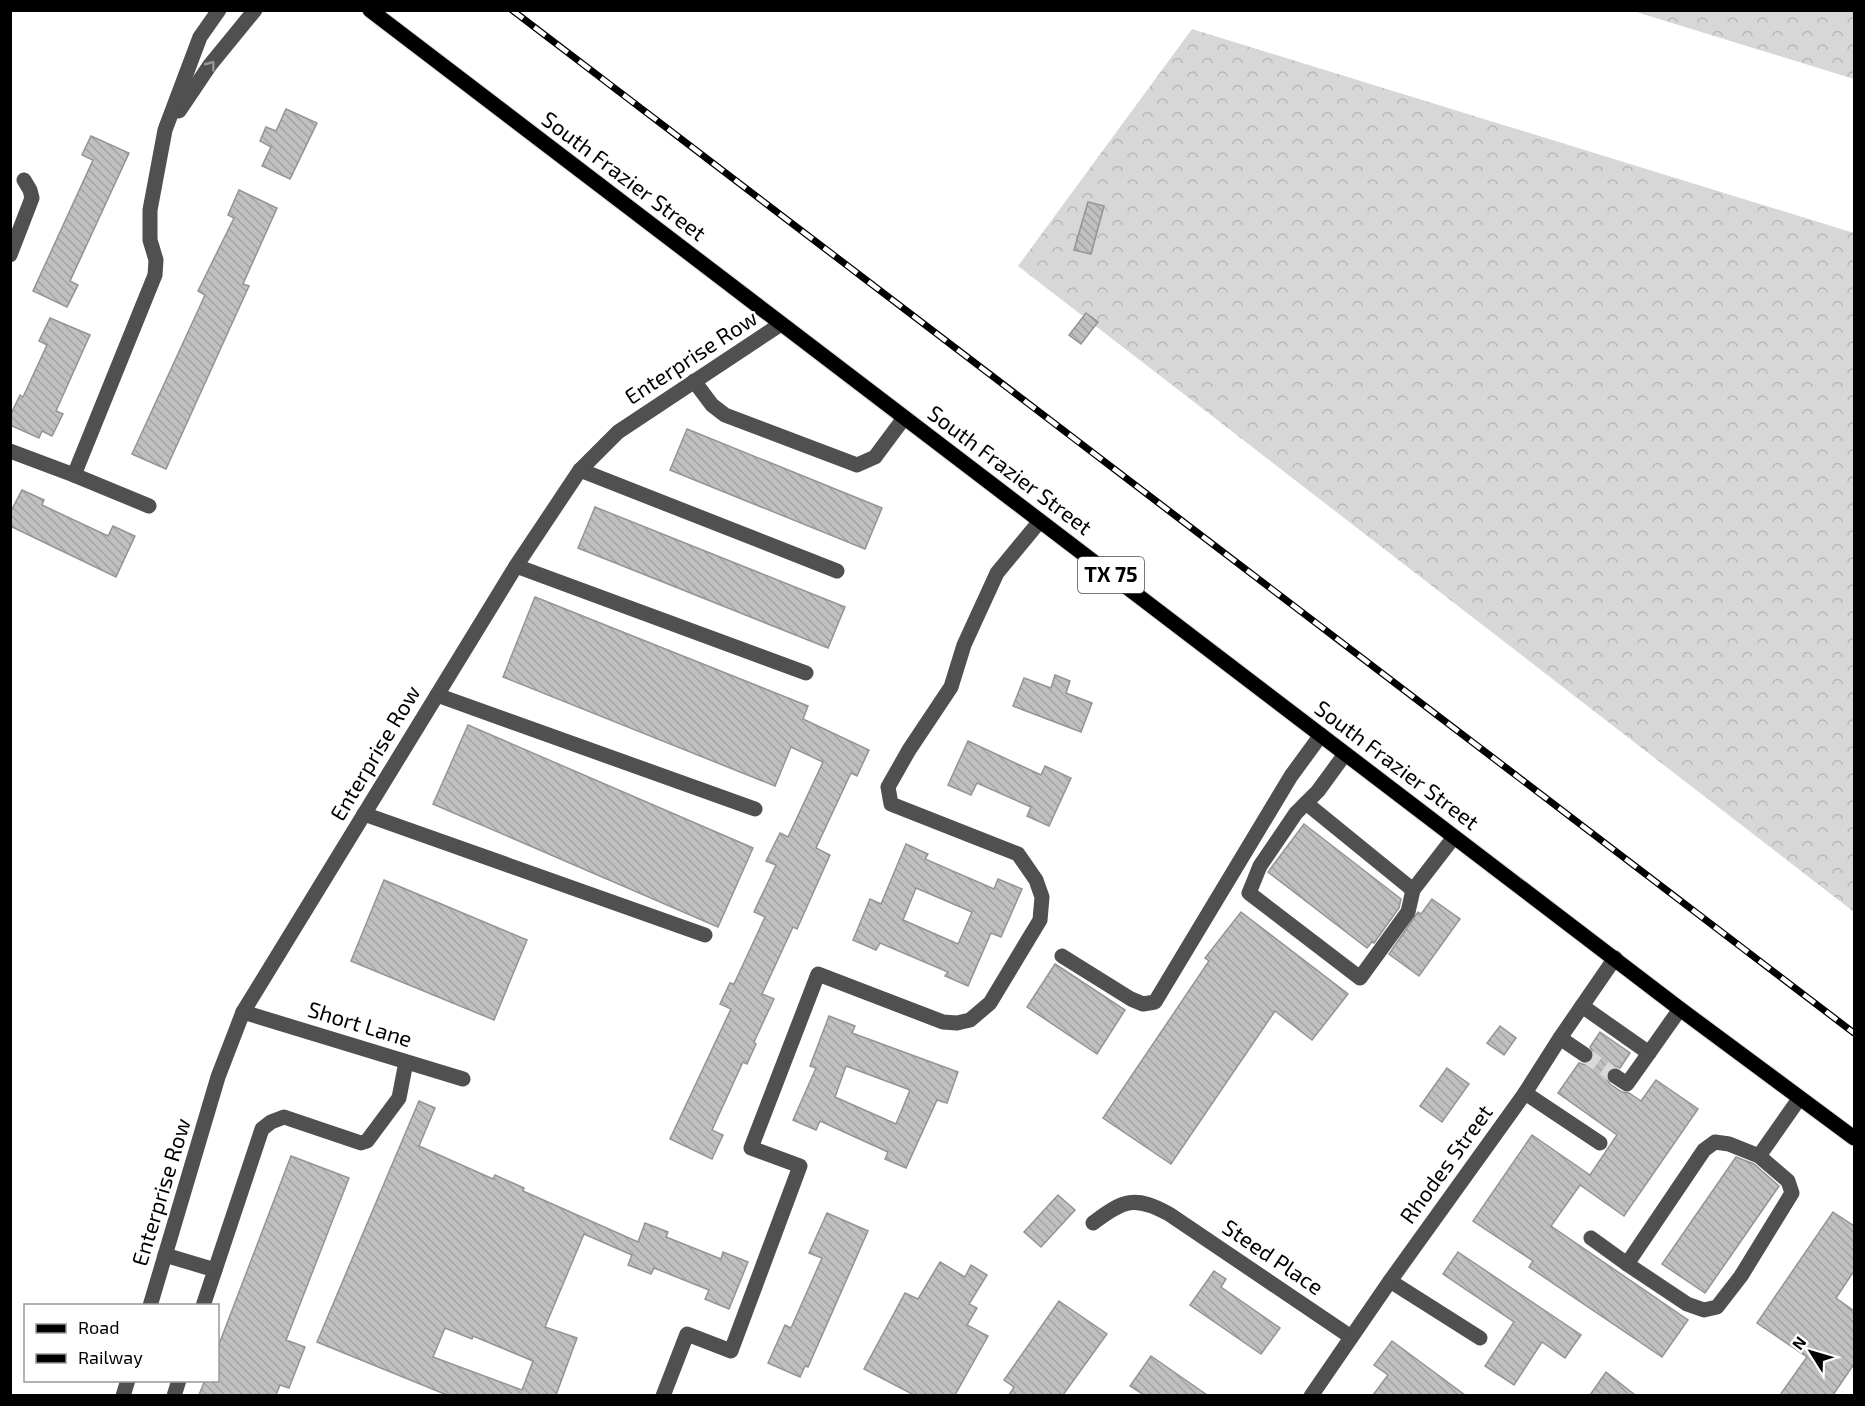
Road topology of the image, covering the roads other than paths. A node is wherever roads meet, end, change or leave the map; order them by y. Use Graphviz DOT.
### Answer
graph roads {
  1 [pos="219,10"];
  2 [pos="255,10"];
  3 [pos="370,10"];
  4 [pos="165,130"];
  5 [pos="24,180"];
  6 [pos="10,255"];
  7 [pos="781,324"];
  8 [pos="694,381"];
  9 [pos="904,418"];
  10 [pos="10,451"];
  11 [pos="580,470"];
  12 [pos="74,475"];
  13 [pos="149,506"];
  14 [pos="1040,521"];
  15 [pos="516,566"];
  16 [pos="837,572"];
  17 [pos="806,673"];
  18 [pos="437,695"];
  19 [pos="1321,735"];
  20 [pos="1345,754"];
  21 [pos="1306,803"];
  22 [pos="755,809"];
  23 [pos="364,814"];
  24 [pos="1454,837"];
  25 [pos="1413,890"];
  26 [pos="705,935"];
  27 [pos="1062,956"];
  28 [pos="1616,958"];
  29 [pos="1582,1005"];
  30 [pos="1680,1009"];
  31 [pos="243,1012"];
  32 [pos="1560,1038"];
  33 [pos="1649,1053"];
  34 [pos="1585,1055"];
  35 [pos="406,1062"];
  36 [pos="1615,1076"];
  37 [pos="463,1079"];
  38 [pos="1525,1093"];
  39 [pos="1799,1099"];
  40 [pos="1854,1138"];
  41 [pos="1600,1143"];
  42 [pos="1759,1156"];
  43 [pos="1093,1223"];
  44 [pos="1591,1238"];
  45 [pos="165,1255"];
  46 [pos="1627,1264"];
  47 [pos="214,1270"];
  48 [pos="1390,1281"];
  49 [pos="150,1304"];
  50 [pos="203,1304"];
  51 [pos="1351,1337"];
  52 [pos="1480,1338"];
  53 [pos="1316,1394"];
  54 [pos="663,1395"];
  1 -- 4 [label="street"];
  4 -- 2 [label="street, one-way"];
  3 -- 7 [label="main road, South Frazier Street / TX 75"];
  4 -- 12 [label="street"];
  5 -- 6 [label="street"];
  7 -- 8 [label="street, Enterprise Row"];
  7 -- 9 [label="main road, South Frazier Street / TX 75"];
  8 -- 9 [label="street"];
  8 -- 11 [label="street, Enterprise Row"];
  9 -- 14 [label="main road, South Frazier Street / TX 75"];
  10 -- 12 [label="street"];
  11 -- 15 [label="street, Enterprise Row"];
  11 -- 16 [label="street"];
  12 -- 13 [label="street"];
  14 -- 19 [label="main road, South Frazier Street / TX 75"];
  14 -- 54 [label="street"];
  15 -- 17 [label="street"];
  15 -- 18 [label="street, Enterprise Row"];
  18 -- 22 [label="street"];
  18 -- 23 [label="street, Enterprise Row"];
  19 -- 20 [label="main road, South Frazier Street / TX 75"];
  19 -- 27 [label="street"];
  20 -- 21 [label="street"];
  20 -- 24 [label="main road, South Frazier Street / TX 75"];
  21 -- 25 [label="street"];
  21 -- 25 [label="street"];
  23 -- 26 [label="street"];
  23 -- 31 [label="street, Enterprise Row"];
  24 -- 25 [label="street"];
  24 -- 28 [label="main road, South Frazier Street / TX 75"];
  28 -- 29 [label="street, Rhodes Street"];
  28 -- 30 [label="main road, South Frazier Street / TX 75"];
  29 -- 32 [label="street, Rhodes Street"];
  29 -- 33 [label="street"];
  30 -- 33 [label="street"];
  30 -- 39 [label="main road, South Frazier Street / TX 75"];
  31 -- 35 [label="street, Short Lane"];
  31 -- 45 [label="street, Enterprise Row"];
  32 -- 34 [label="street"];
  32 -- 38 [label="street, Rhodes Street"];
  33 -- 36 [label="street"];
  35 -- 37 [label="street, Short Lane"];
  35 -- 47 [label="street"];
  38 -- 41 [label="street"];
  38 -- 48 [label="street, Rhodes Street"];
  39 -- 40 [label="main road, South Frazier Street / TX 75"];
  39 -- 42 [label="street"];
  42 -- 46 [label="street"];
  42 -- 46 [label="street"];
  43 -- 51 [label="street, Steed Place"];
  44 -- 46 [label="street"];
  45 -- 47 [label="street"];
  45 -- 49 [label="street, Enterprise Row"];
  47 -- 50 [label="street"];
  48 -- 51 [label="street, Rhodes Street"];
  48 -- 52 [label="street"];
  51 -- 53 [label="street, Rhodes Street"];
}
